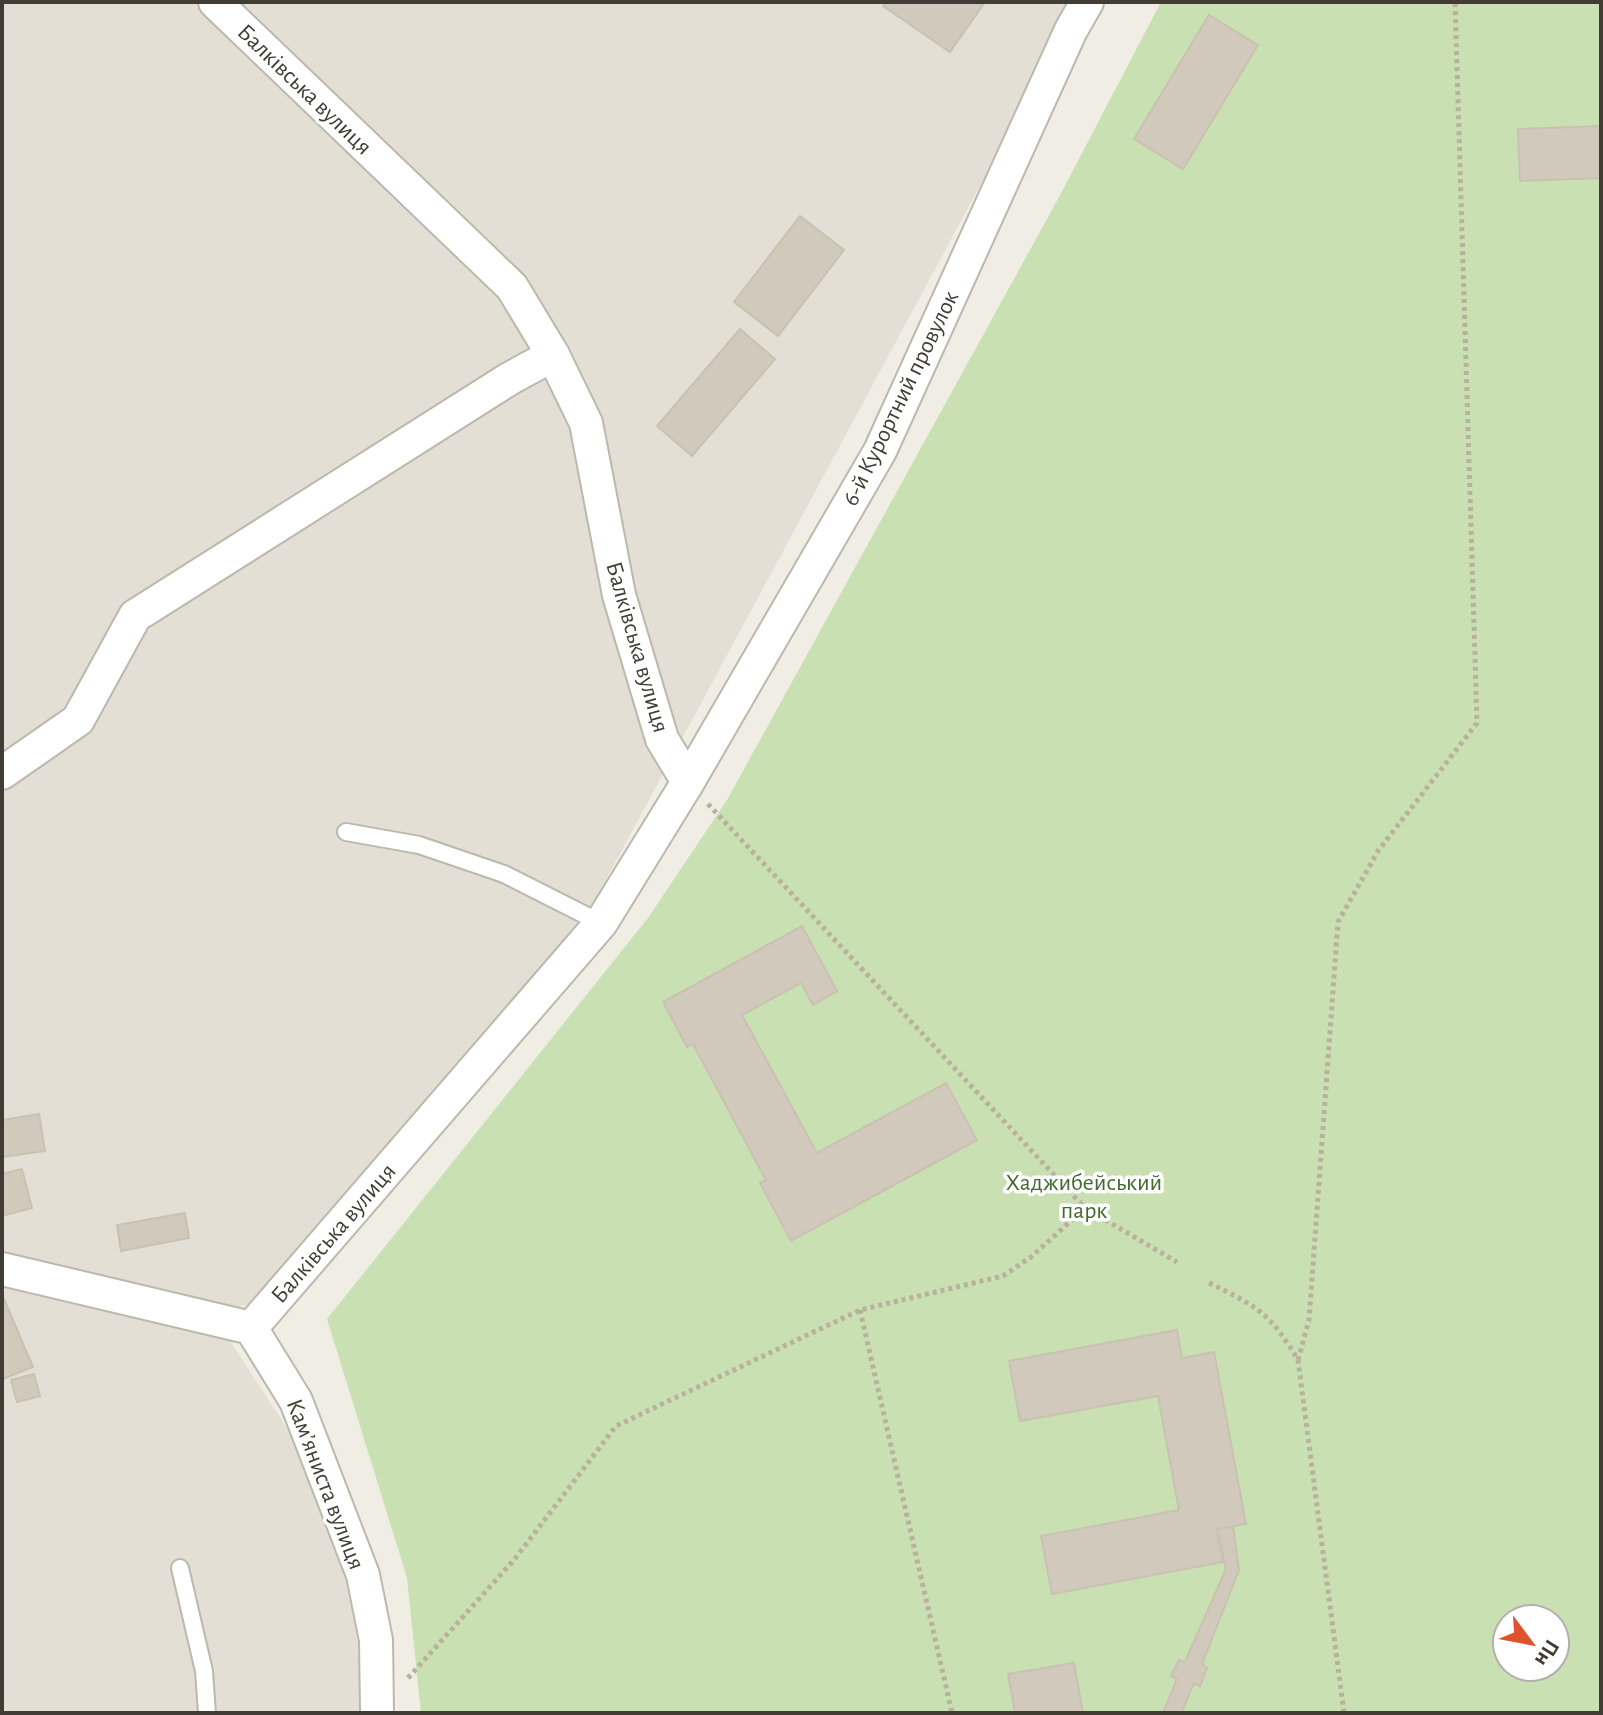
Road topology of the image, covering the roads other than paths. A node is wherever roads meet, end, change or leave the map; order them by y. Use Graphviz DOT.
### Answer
graph roads {
  1 [pos="215,2"];
  2 [pos="1087,2"];
  3 [pos="553,355"];
  4 [pos="2,773"];
  5 [pos="688,782"];
  6 [pos="346,832"];
  7 [pos="601,923"];
  8 [pos="2,1269"];
  9 [pos="251,1328"];
  10 [pos="180,1568"];
  11 [pos="378,1712"];
  12 [pos="207,1713"];
  1 -- 3 [label="street, Балківська вулиця"];
  2 -- 5 [label="street, 6-й Курортний провулок"];
  3 -- 4 [label="street"];
  3 -- 5 [label="street, Балківська вулиця"];
  5 -- 7 [label="street, Балківська вулиця"];
  6 -- 7 [label="lane"];
  7 -- 9 [label="street, Балківська вулиця"];
  8 -- 9 [label="street"];
  9 -- 11 [label="street, Камʼяниста вулиця"];
  10 -- 12 [label="lane"];
}
